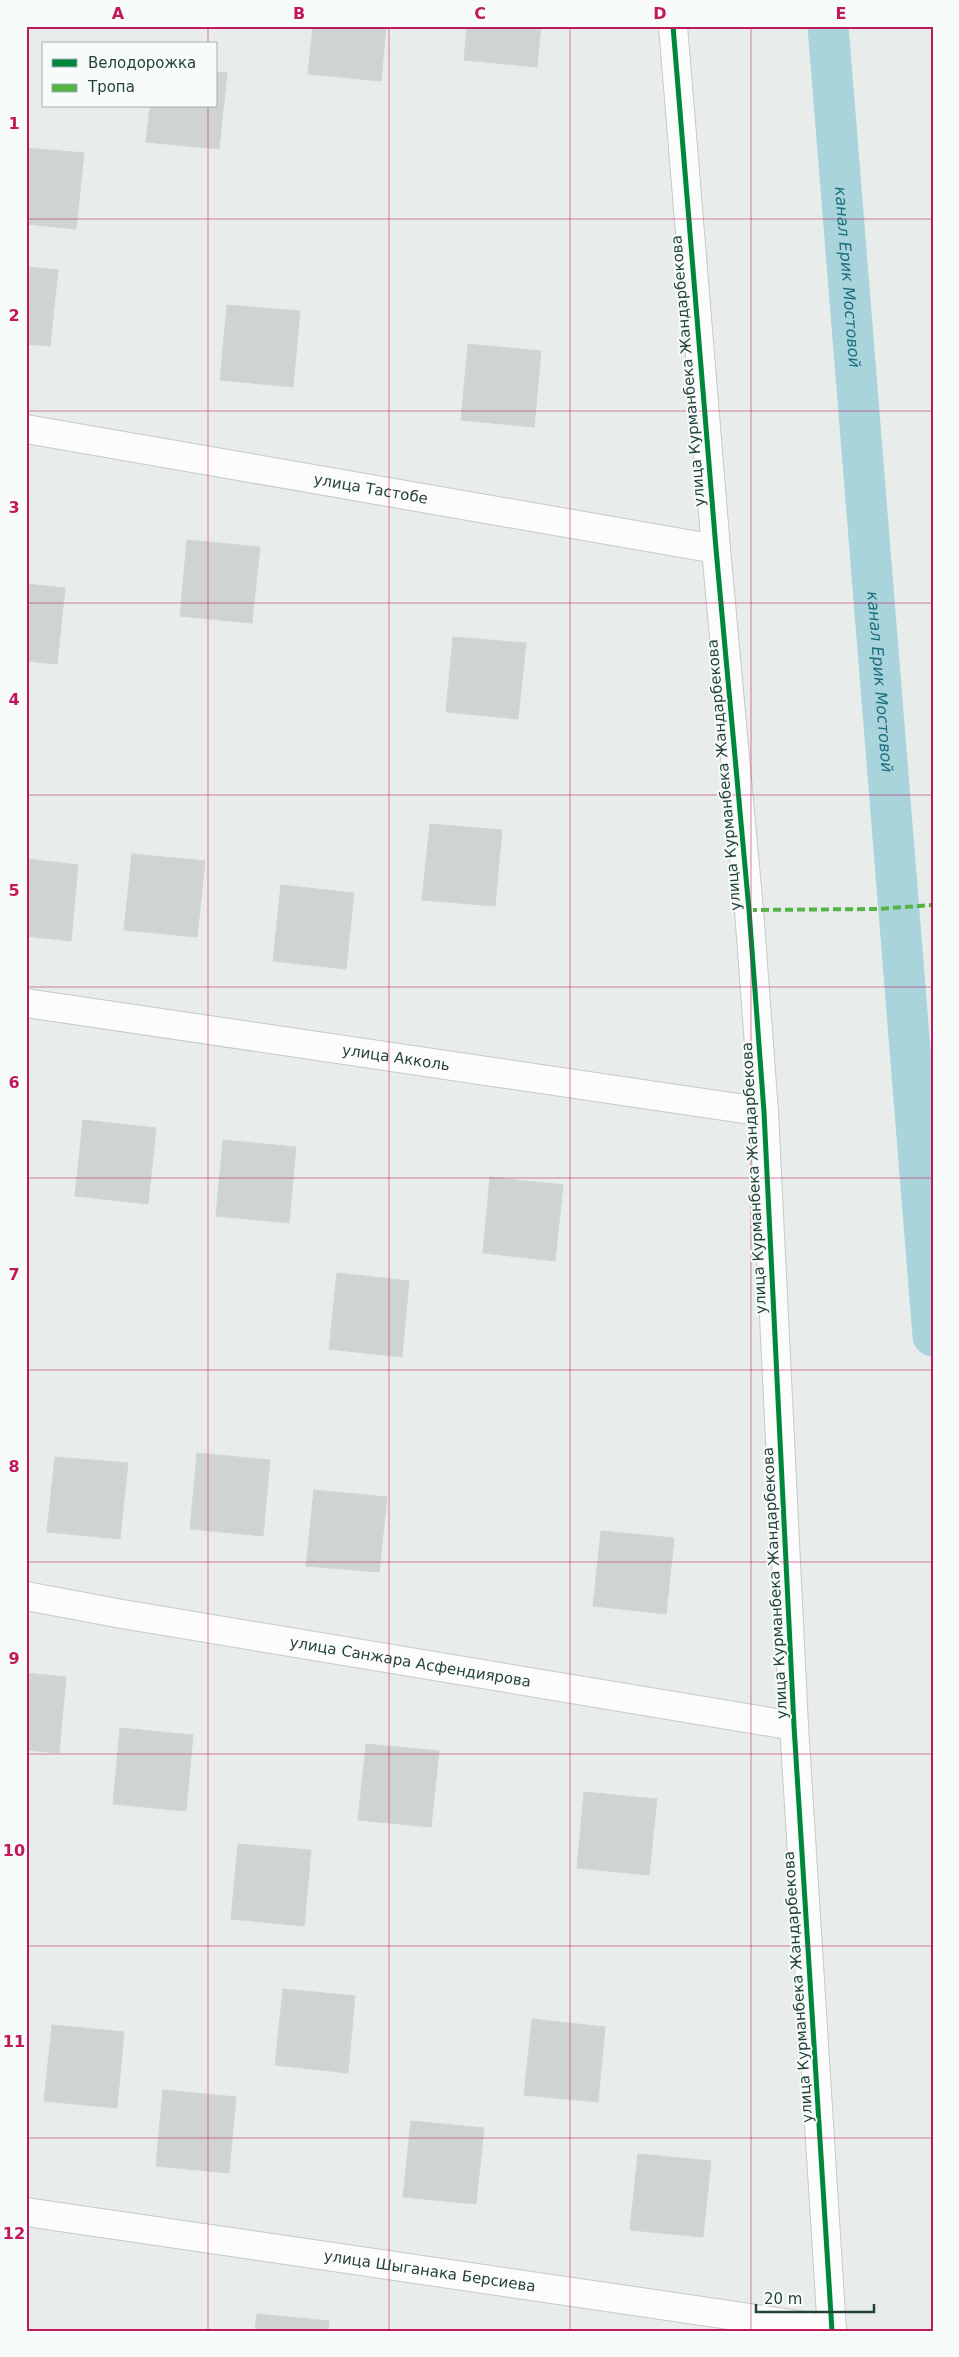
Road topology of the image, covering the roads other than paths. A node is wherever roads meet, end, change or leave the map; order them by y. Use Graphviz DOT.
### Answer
graph roads {
  1 [pos="672,26"];
  2 [pos="26,429"];
  3 [pos="716,549"];
  4 [pos="26,1003"];
  5 [pos="764,1112"];
  6 [pos="26,1596"];
  7 [pos="794,1726"];
  8 [pos="26,2212"];
  9 [pos="832,2330"];
  1 -- 3 [label="street, улица Курманбека Жандарбекова"];
  2 -- 3 [label="street, улица Тастобе"];
  3 -- 5 [label="street, улица Курманбека Жандарбекова"];
  4 -- 5 [label="street, улица Акколь"];
  5 -- 7 [label="street, улица Курманбека Жандарбекова"];
  6 -- 7 [label="street, улица Санжара Асфендиярова"];
  7 -- 9 [label="street, улица Курманбека Жандарбекова"];
  8 -- 9 [label="street, улица Шыганака Берсиева"];
}
